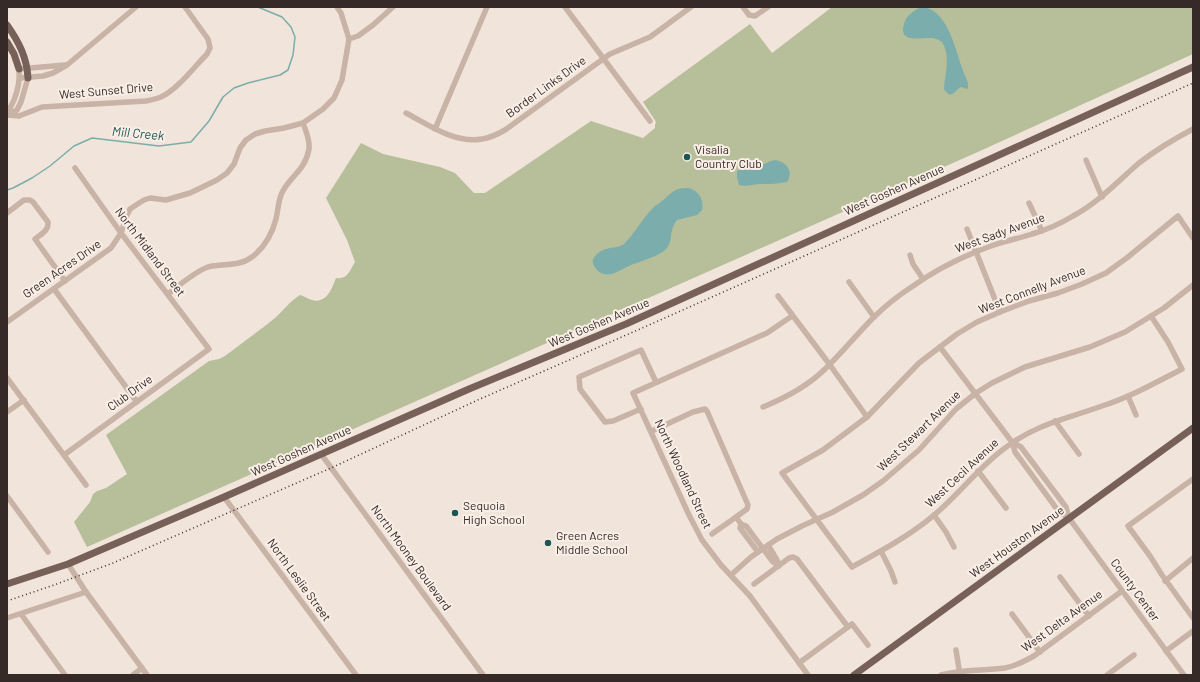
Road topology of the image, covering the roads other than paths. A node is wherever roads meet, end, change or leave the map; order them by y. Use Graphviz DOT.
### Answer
graph roads {
  1 [pos="136,7"];
  2 [pos="184,7"];
  3 [pos="337,7"];
  4 [pos="393,7"];
  5 [pos="487,7"];
  6 [pos="565,7"];
  7 [pos="679,7"];
  8 [pos="691,7"];
  9 [pos="743,7"];
  10 [pos="768,7"];
  11 [pos="681,14"];
  12 [pos="7,25"];
  13 [pos="349,39"];
  14 [pos="7,42"];
  15 [pos="603,58"];
  16 [pos="67,65"];
  17 [pos="1193,67"];
  18 [pos="28,68"];
  19 [pos="20,69"];
  20 [pos="20,78"];
  21 [pos="28,78"];
  22 [pos="406,113"];
  23 [pos="8,116"];
  24 [pos="650,121"];
  25 [pos="303,123"];
  26 [pos="435,129"];
  27 [pos="1193,129"];
  28 [pos="1086,160"];
  29 [pos="75,168"];
  30 [pos="1102,197"];
  31 [pos="1029,203"];
  32 [pos="7,213"];
  33 [pos="967,229"];
  34 [pos="1042,231"];
  35 [pos="121,233"];
  36 [pos="1193,238"];
  37 [pos="977,252"];
  38 [pos="910,255"];
  39 [pos="923,279"];
  40 [pos="65,281"];
  41 [pos="849,282"];
  42 [pos="1193,285"];
  43 [pos="54,289"];
  44 [pos="168,294"];
  45 [pos="778,296"];
  46 [pos="1000,312"];
  47 [pos="792,316"];
  48 [pos="874,316"];
  49 [pos="1152,316"];
  50 [pos="7,322"];
  51 [pos="940,347"];
  52 [pos="209,349"];
  53 [pos="830,365"];
  54 [pos="7,378"];
  55 [pos="656,382"];
  56 [pos="976,393"];
  57 [pos="1128,396"];
  58 [pos="24,400"];
  59 [pos="137,402"];
  60 [pos="763,407"];
  61 [pos="641,409"];
  62 [pos="7,412"];
  63 [pos="1136,415"];
  64 [pos="867,417"];
  65 [pos="1055,421"];
  66 [pos="1193,428"];
  67 [pos="652,431"];
  68 [pos="1012,442"];
  69 [pos="321,454"];
  70 [pos="1079,454"];
  71 [pos="64,455"];
  72 [pos="978,471"];
  73 [pos="1193,479"];
  74 [pos="86,485"];
  75 [pos="7,496"];
  76 [pos="224,497"];
  77 [pos="1006,508"];
  78 [pos="934,515"];
  79 [pos="736,517"];
  80 [pos="1069,518"];
  81 [pos="817,520"];
  82 [pos="741,524"];
  83 [pos="712,534"];
  84 [pos="765,547"];
  85 [pos="954,547"];
  86 [pos="881,551"];
  87 [pos="48,552"];
  88 [pos="758,552"];
  89 [pos="1193,558"];
  90 [pos="68,564"];
  91 [pos="779,566"];
  92 [pos="731,575"];
  93 [pos="1060,577"];
  94 [pos="1166,581"];
  95 [pos="895,582"];
  96 [pos="7,584"];
  97 [pos="754,584"];
  98 [pos="1122,591"];
  99 [pos="86,592"];
  100 [pos="21,614"];
  101 [pos="1012,614"];
  102 [pos="1089,616"];
  103 [pos="7,618"];
  104 [pos="1193,618"];
  105 [pos="848,627"];
  106 [pos="1193,630"];
  107 [pos="868,645"];
  108 [pos="956,650"];
  109 [pos="1166,651"];
  110 [pos="1040,652"];
  111 [pos="1134,655"];
  112 [pos="799,663"];
  113 [pos="142,668"];
  114 [pos="959,673"];
  115 [pos="65,675"];
  116 [pos="133,675"];
  117 [pos="148,675"];
  118 [pos="356,675"];
  119 [pos="483,675"];
  120 [pos="808,675"];
  121 [pos="854,675"];
  122 [pos="942,675"];
  123 [pos="1107,675"];
  124 [pos="1184,675"];
  1 -- 16 [label="street"];
  2 -- 23 [label="street, West Sunset Drive"];
  3 -- 13 [label="street, Green Acres Drive"];
  4 -- 13 [label="street"];
  5 -- 26 [label="street"];
  6 -- 15 [label="street"];
  7 -- 11 [label="street"];
  8 -- 11 [label="street, Border Links Drive"];
  9 -- 10 [label="street"];
  11 -- 15 [label="street, Border Links Drive"];
  12 -- 18 [label="main road"];
  13 -- 25 [label="street, Green Acres Drive"];
  14 -- 19 [label="main road"];
  15 -- 24 [label="street"];
  15 -- 26 [label="street, Border Links Drive"];
  16 -- 18 [label="street"];
  16 -- 21 [label="street"];
  17 -- 69 [label="main road, West Goshen Avenue"];
  18 -- 19 [label="street"];
  18 -- 21 [label="main road"];
  19 -- 20 [label="street"];
  20 -- 21 [label="street"];
  20 -- 23 [label="street"];
  21 -- 23 [label="street"];
  22 -- 26 [label="street, Border Links Drive"];
  25 -- 35 [label="street, Green Acres Drive"];
  25 -- 44 [label="street"];
  27 -- 30 [label="street, West Sady Avenue"];
  28 -- 30 [label="street"];
  29 -- 35 [label="street, North Midland Street"];
  30 -- 34 [label="street, West Sady Avenue"];
  31 -- 34 [label="street"];
  32 -- 40 [label="street"];
  33 -- 37 [label="street"];
  34 -- 37 [label="street, West Sady Avenue"];
  35 -- 40 [label="street, Green Acres Drive"];
  35 -- 44 [label="street, North Midland Street"];
  36 -- 46 [label="street, West Connelly Avenue"];
  37 -- 39 [label="street, West Sady Avenue"];
  37 -- 46 [label="street"];
  38 -- 39 [label="street"];
  39 -- 48 [label="street, West Sady Avenue"];
  40 -- 43 [label="street, Green Acres Drive"];
  41 -- 48 [label="street"];
  42 -- 49 [label="street, West Stewart Avenue"];
  43 -- 50 [label="street, Green Acres Drive"];
  43 -- 59 [label="street"];
  44 -- 52 [label="street, North Midland Street"];
  45 -- 47 [label="street"];
  46 -- 51 [label="street, West Connelly Avenue"];
  47 -- 53 [label="street"];
  47 -- 55 [label="street"];
  48 -- 53 [label="street, West Sady Avenue"];
  49 -- 56 [label="street, West Stewart Avenue"];
  49 -- 57 [label="street, West Cecil Avenue"];
  51 -- 56 [label="street, County Center"];
  51 -- 64 [label="street, West Connelly Avenue"];
  52 -- 59 [label="street, Club Drive"];
  53 -- 60 [label="street, West Sady Avenue"];
  53 -- 64 [label="street"];
  54 -- 58 [label="street"];
  55 -- 61 [label="street, North Woodland Street"];
  55 -- 61 [label="street"];
  56 -- 68 [label="street, County Center"];
  56 -- 81 [label="street, West Stewart Avenue"];
  57 -- 63 [label="street"];
  57 -- 65 [label="street, West Cecil Avenue"];
  58 -- 62 [label="street"];
  58 -- 71 [label="street"];
  59 -- 71 [label="street, Club Drive"];
  61 -- 67 [label="street, North Woodland Street"];
  64 -- 81 [label="street, West Connelly Avenue"];
  65 -- 68 [label="street, West Cecil Avenue"];
  65 -- 70 [label="street"];
  66 -- 80 [label="main road, West Houston Avenue"];
  67 -- 79 [label="street"];
  67 -- 92 [label="street, North Woodland Street"];
  68 -- 72 [label="street, West Cecil Avenue"];
  68 -- 80 [label="street, County Center"];
  69 -- 76 [label="main road, West Goshen Avenue"];
  69 -- 119 [label="street, North Mooney Boulevard"];
  71 -- 74 [label="street"];
  72 -- 77 [label="street"];
  72 -- 78 [label="street, West Cecil Avenue"];
  73 -- 94 [label="street"];
  75 -- 87 [label="street"];
  76 -- 90 [label="main road, West Goshen Avenue"];
  76 -- 118 [label="street, North Leslie Street"];
  78 -- 85 [label="street"];
  78 -- 86 [label="street, West Cecil Avenue"];
  79 -- 82 [label="street"];
  79 -- 83 [label="street"];
  80 -- 98 [label="street, County Center"];
  80 -- 121 [label="main road, West Houston Avenue"];
  81 -- 84 [label="street, West Stewart Avenue"];
  81 -- 86 [label="street, West Cecil Avenue"];
  82 -- 84 [label="street"];
  82 -- 88 [label="street"];
  84 -- 88 [label="street, West Stewart Avenue"];
  84 -- 91 [label="street"];
  86 -- 95 [label="street"];
  88 -- 92 [label="street, West Stewart Avenue"];
  89 -- 94 [label="street"];
  90 -- 96 [label="main road, West Goshen Avenue"];
  90 -- 99 [label="street"];
  91 -- 97 [label="street"];
  91 -- 105 [label="street"];
  92 -- 112 [label="street, North Woodland Street"];
  93 -- 102 [label="street"];
  94 -- 104 [label="street"];
  98 -- 102 [label="street, West Delta Avenue"];
  98 -- 109 [label="street, County Center"];
  99 -- 100 [label="street"];
  99 -- 113 [label="street"];
  100 -- 103 [label="street"];
  100 -- 115 [label="street"];
  101 -- 110 [label="street"];
  102 -- 110 [label="street, West Delta Avenue"];
  105 -- 107 [label="street"];
  105 -- 112 [label="street"];
  106 -- 109 [label="street"];
  108 -- 114 [label="street"];
  109 -- 124 [label="street, County Center"];
  110 -- 114 [label="street, West Delta Avenue"];
  111 -- 123 [label="street"];
  112 -- 120 [label="street, North Woodland Street"];
  113 -- 116 [label="street"];
  113 -- 117 [label="street"];
  114 -- 122 [label="street, West Delta Avenue"];
}
